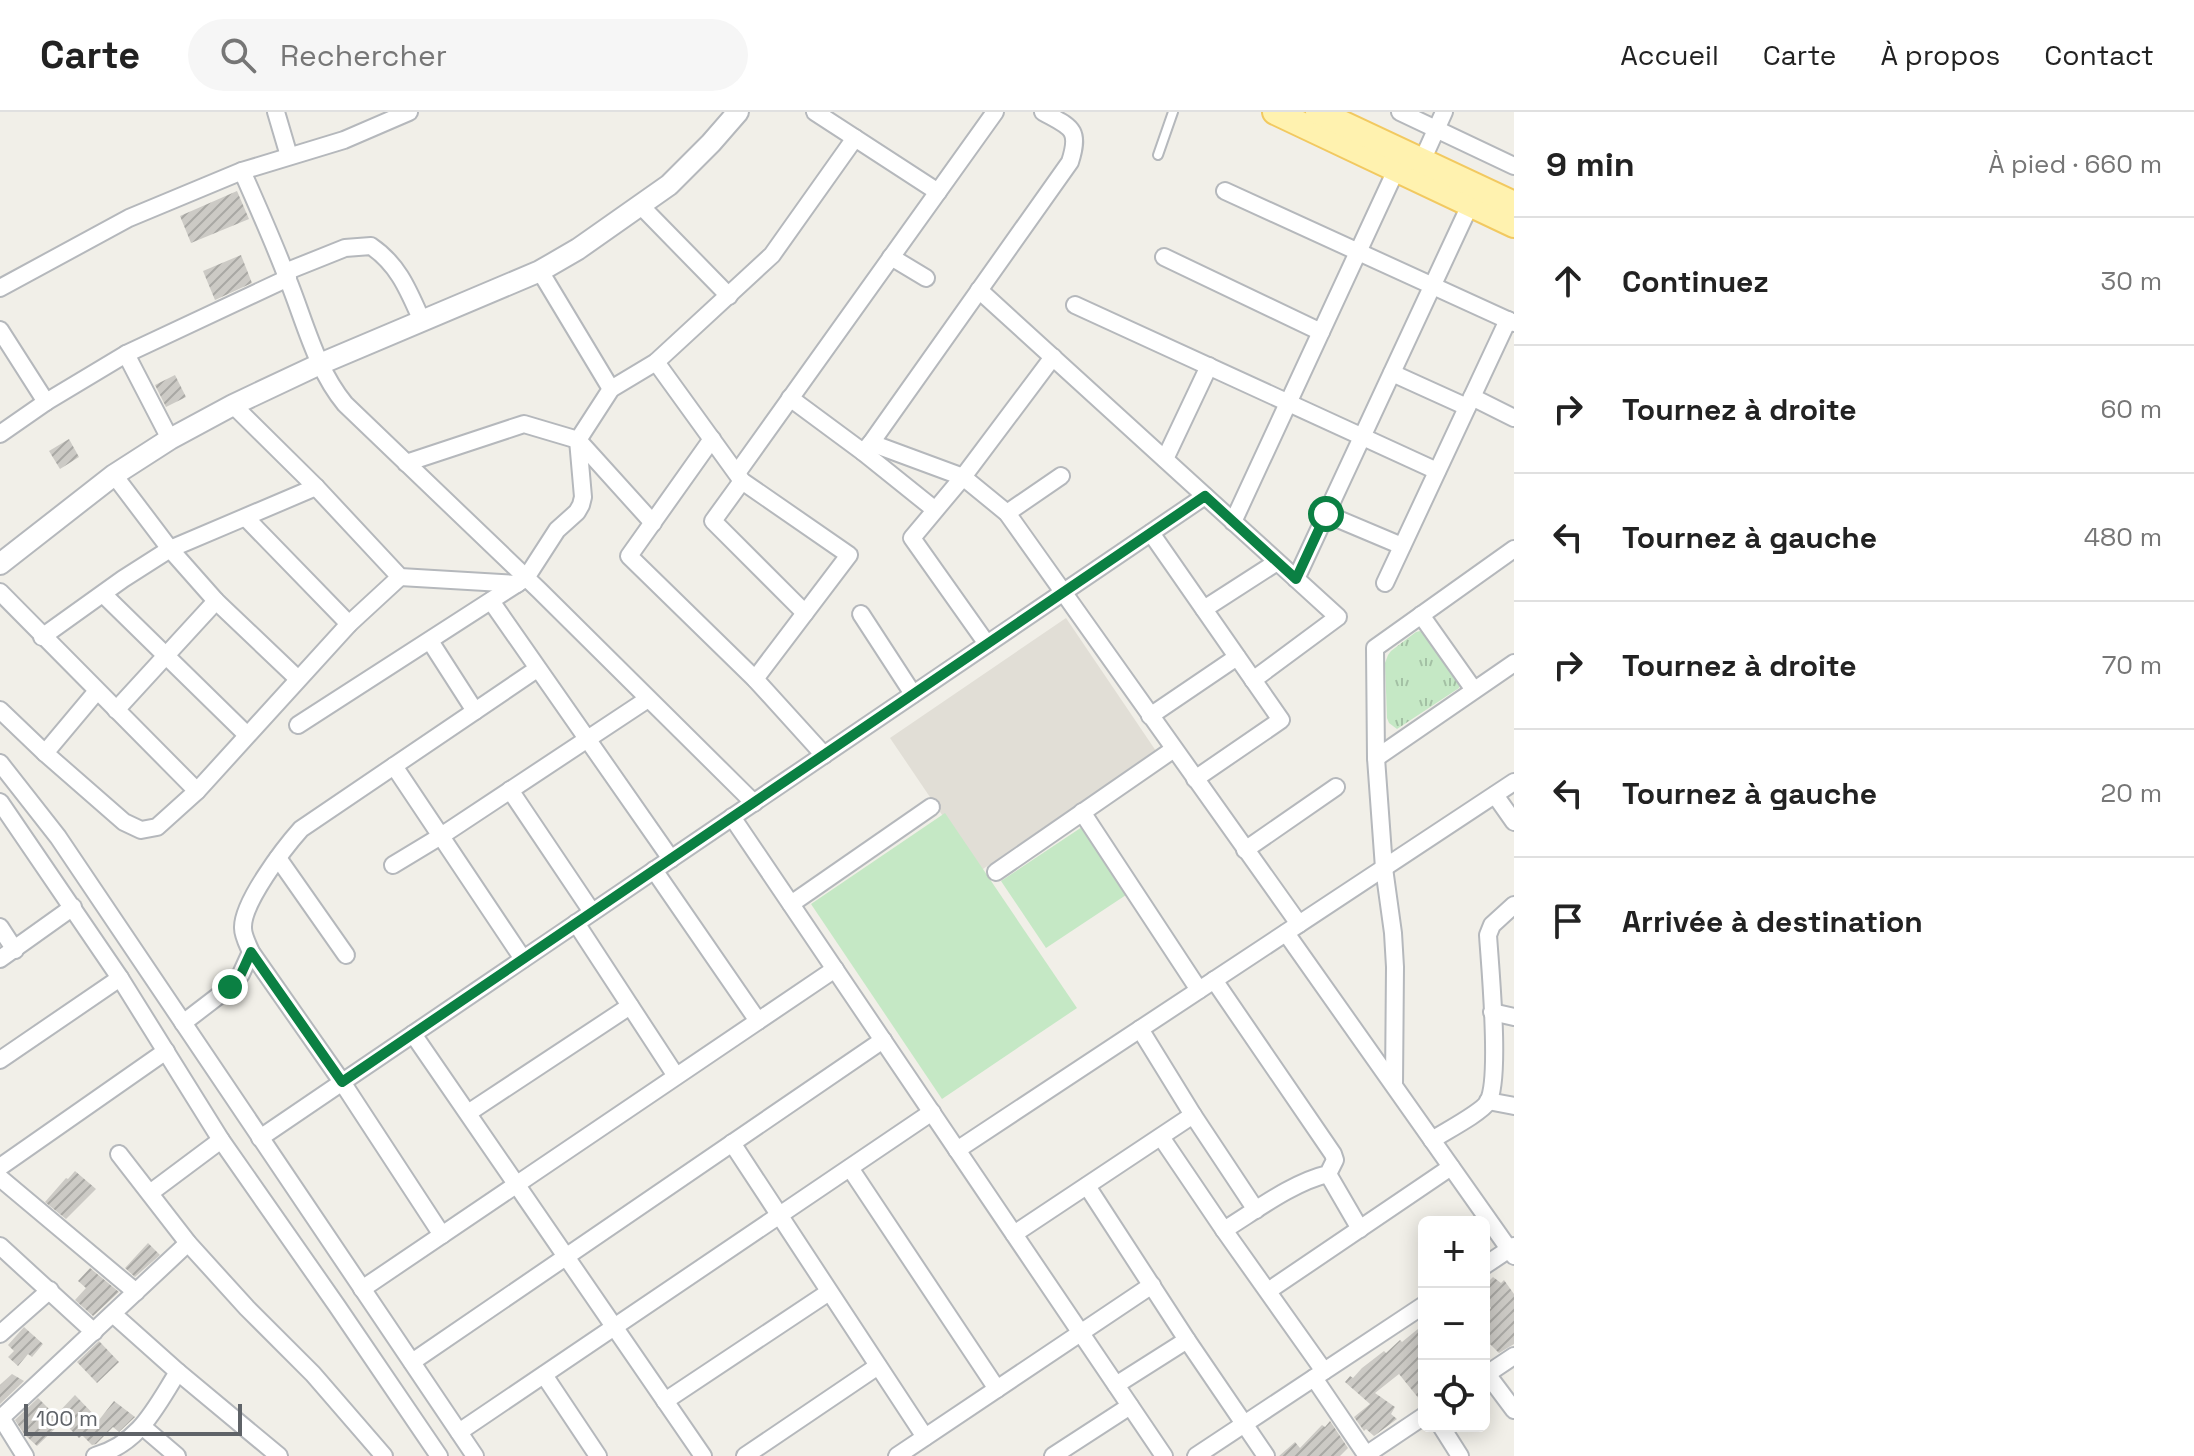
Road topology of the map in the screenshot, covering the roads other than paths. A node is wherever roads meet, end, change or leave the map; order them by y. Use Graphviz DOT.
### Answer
graph roads {
  1 [pos="276,112"];
  2 [pos="409,112"];
  3 [pos="738,112"];
  4 [pos="995,112"];
  5 [pos="1043,112"];
  6 [pos="1173,112"];
  7 [pos="1275,112"];
  8 [pos="1318,112"];
  9 [pos="1400,112"];
  10 [pos="1444,112"];
  11 [pos="821,114"];
  12 [pos="1436,129"];
  13 [pos="855,138"];
  14 [pos="1158,155"];
  15 [pos="289,156"];
  16 [pos="1422,161"];
  17 [pos="1514,166"];
  18 [pos="1396,170"];
  19 [pos="242,171"];
  20 [pos="1225,191"];
  21 [pos="938,192"];
  22 [pos="1514,204"];
  23 [pos="1470,205"];
  24 [pos="641,206"];
  25 [pos="1514,225"];
  26 [pos="1357,253"];
  27 [pos="891,257"];
  28 [pos="1164,257"];
  29 [pos="540,271"];
  30 [pos="286,275"];
  31 [pos="926,278"];
  32 [pos="1433,285"];
  33 [pos="0,288"];
  34 [pos="979,290"];
  35 [pos="729,296"];
  36 [pos="1075,305"];
  37 [pos="422,321"];
  38 [pos="1511,321"];
  39 [pos="0,330"];
  40 [pos="1321,332"];
  41 [pos="126,354"];
  42 [pos="1053,357"];
  43 [pos="656,362"];
  44 [pos="320,364"];
  45 [pos="1209,366"];
  46 [pos="1392,373"];
  47 [pos="611,389"];
  48 [pos="790,398"];
  49 [pos="46,402"];
  50 [pos="1469,402"];
  51 [pos="1288,403"];
  52 [pos="233,405"];
  53 [pos="1514,418"];
  54 [pos="0,434"];
  55 [pos="1362,437"];
  56 [pos="170,439"];
  57 [pos="712,439"];
  58 [pos="578,440"];
  59 [pos="867,448"];
  60 [pos="1165,459"];
  61 [pos="406,463"];
  62 [pos="1437,471"];
  63 [pos="114,475"];
  64 [pos="1061,476"];
  65 [pos="739,477"];
  66 [pos="963,477"];
  67 [pos="316,487"];
  68 [pos="1205,496"];
  69 [pos="934,509"];
  70 [pos="1007,513"];
  71 [pos="1326,514"];
  72 [pos="246,518"];
  73 [pos="1233,522"];
  74 [pos="653,523"];
  75 [pos="1151,533"];
  76 [pos="1402,546"];
  77 [pos="170,549"];
  78 [pos="1514,549"];
  79 [pos="1277,562"];
  80 [pos="0,564"];
  81 [pos="400,577"];
  82 [pos="1296,579"];
  83 [pos="522,581"];
  84 [pos="1385,583"];
  85 [pos="0,592"];
  86 [pos="1063,593"];
  87 [pos="103,594"];
  88 [pos="216,601"];
  89 [pos="491,601"];
  90 [pos="1204,609"];
  91 [pos="805,613"];
  92 [pos="861,614"];
  93 [pos="1421,615"];
  94 [pos="349,624"];
  95 [pos="42,637"];
  96 [pos="430,641"];
  97 [pos="987,644"];
  98 [pos="166,656"];
  99 [pos="1237,657"];
  100 [pos="1514,663"];
  101 [pos="537,669"];
  102 [pos="298,679"];
  103 [pos="755,679"];
  104 [pos="1253,680"];
  105 [pos="1474,690"];
  106 [pos="97,691"];
  107 [pos="913,694"];
  108 [pos="648,699"];
  109 [pos="0,710"];
  110 [pos="116,710"];
  111 [pos="475,711"];
  112 [pos="1150,716"];
  113 [pos="298,725"];
  114 [pos="247,735"];
  115 [pos="587,739"];
  116 [pos="1174,749"];
  117 [pos="45,753"];
  118 [pos="824,755"];
  119 [pos="1376,758"];
  120 [pos="0,763"];
  121 [pos="394,766"];
  122 [pos="1195,779"];
  123 [pos="1514,782"];
  124 [pos="1336,787"];
  125 [pos="510,790"];
  126 [pos="197,791"];
  127 [pos="1495,795"];
  128 [pos="0,802"];
  129 [pos="754,803"];
  130 [pos="931,807"];
  131 [pos="1082,812"];
  132 [pos="732,817"];
  133 [pos="1514,822"];
  134 [pos="441,836"];
  135 [pos="1245,850"];
  136 [pos="278,858"];
  137 [pos="671,859"];
  138 [pos="393,865"];
  139 [pos="1384,868"];
  140 [pos="654,870"];
  141 [pos="996,872"];
  142 [pos="791,904"];
  143 [pos="1514,905"];
  144 [pos="73,907"];
  145 [pos="592,912"];
  146 [pos="1507,918"];
  147 [pos="576,923"];
  148 [pos="0,927"];
  149 [pos="1292,928"];
  150 [pos="251,952"];
  151 [pos="7,954"];
  152 [pos="346,955"];
  153 [pos="523,959"];
  154 [pos="835,969"];
  155 [pos="120,978"];
  156 [pos="1214,980"];
  157 [pos="1199,990"];
  158 [pos="630,1006"];
  159 [pos="1492,1012"];
  160 [pos="1514,1017"];
  161 [pos="758,1021"];
  162 [pos="183,1023"];
  163 [pos="1140,1029"];
  164 [pos="413,1034"];
  165 [pos="883,1040"];
  166 [pos="166,1051"];
  167 [pos="0,1060"];
  168 [pos="676,1076"];
  169 [pos="342,1082"];
  170 [pos="1394,1085"];
  171 [pos="1488,1101"];
  172 [pos="1514,1106"];
  173 [pos="932,1112"];
  174 [pos="468,1113"];
  175 [pos="1193,1115"];
  176 [pos="1161,1137"];
  177 [pos="260,1138"];
  178 [pos="221,1140"];
  179 [pos="1432,1140"];
  180 [pos="732,1143"];
  181 [pos="957,1150"];
  182 [pos="119,1154"];
  183 [pos="0,1167"];
  184 [pos="1451,1167"];
  185 [pos="850,1168"];
  186 [pos="1328,1174"];
  187 [pos="0,1178"];
  188 [pos="517,1184"];
  189 [pos="1087,1186"];
  190 [pos="150,1193"];
  191 [pos="1256,1210"];
  192 [pos="779,1216"];
  193 [pos="1360,1229"];
  194 [pos="1224,1230"];
  195 [pos="1014,1234"];
  196 [pos="442,1235"];
  197 [pos="188,1243"];
  198 [pos="0,1246"];
  199 [pos="1512,1250"];
  200 [pos="567,1257"];
  201 [pos="1490,1263"];
  202 [pos="1152,1285"];
  203 [pos="362,1289"];
  204 [pos="50,1290"];
  205 [pos="1268,1291"];
  206 [pos="136,1292"];
  207 [pos="829,1292"];
  208 [pos="1418,1309"];
  209 [pos="113,1314"];
  210 [pos="615,1327"];
  211 [pos="94,1332"];
  212 [pos="1081,1333"];
  213 [pos="0,1334"];
  214 [pos="1187,1340"];
  215 [pos="1514,1356"];
  216 [pos="412,1362"];
  217 [pos="878,1366"];
  218 [pos="178,1372"];
  219 [pos="1490,1372"];
  220 [pos="1319,1374"];
  221 [pos="544,1375"];
  222 [pos="1490,1381"];
  223 [pos="1116,1385"];
  224 [pos="997,1389"];
  225 [pos="665,1401"];
  226 [pos="1130,1406"];
  227 [pos="1514,1410"];
  228 [pos="1,1417"];
  229 [pos="1418,1420"];
  230 [pos="1244,1424"];
  231 [pos="143,1427"];
  232 [pos="459,1432"];
  233 [pos="1445,1432"];
  234 [pos="925,1437"];
  235 [pos="1366,1455"];
  236 [pos="25,1456"];
  237 [pos="95,1456"];
  238 [pos="177,1456"];
  239 [pos="279,1456"];
  240 [pos="384,1456"];
  241 [pos="439,1456"];
  242 [pos="475,1456"];
  243 [pos="598,1456"];
  244 [pos="703,1456"];
  245 [pos="745,1456"];
  246 [pos="897,1456"];
  247 [pos="1053,1456"];
  248 [pos="1164,1456"];
  249 [pos="1196,1456"];
  250 [pos="1266,1456"];
  251 [pos="1460,1456"];
  1 -- 15 [label="street"];
  2 -- 15 [label="street"];
  3 -- 24 [label="street"];
  4 -- 21 [label="street"];
  5 -- 34 [label="street"];
  6 -- 14 [label="lane"];
  7 -- 18 [label="main road"];
  8 -- 16 [label="main road"];
  9 -- 12 [label="street"];
  10 -- 12 [label="street"];
  11 -- 13 [label="street"];
  12 -- 16 [label="street"];
  12 -- 17 [label="street"];
  13 -- 21 [label="street"];
  13 -- 35 [label="street"];
  15 -- 19 [label="street"];
  16 -- 22 [label="main road"];
  18 -- 23 [label="main road"];
  18 -- 26 [label="street"];
  19 -- 30 [label="street"];
  19 -- 33 [label="street"];
  20 -- 26 [label="street"];
  21 -- 27 [label="street"];
  23 -- 25 [label="main road"];
  23 -- 32 [label="street"];
  24 -- 29 [label="street"];
  24 -- 35 [label="street"];
  26 -- 32 [label="street"];
  26 -- 40 [label="street"];
  27 -- 31 [label="street"];
  27 -- 48 [label="street"];
  28 -- 40 [label="street"];
  29 -- 37 [label="street"];
  29 -- 47 [label="street"];
  30 -- 37 [label="street"];
  30 -- 41 [label="street"];
  30 -- 44 [label="street"];
  32 -- 38 [label="street"];
  32 -- 46 [label="street"];
  34 -- 42 [label="street"];
  34 -- 59 [label="street"];
  35 -- 43 [label="street"];
  36 -- 45 [label="street"];
  37 -- 44 [label="street"];
  38 -- 50 [label="street"];
  39 -- 49 [label="street"];
  40 -- 51 [label="street"];
  41 -- 49 [label="street"];
  41 -- 56 [label="street"];
  42 -- 60 [label="street"];
  42 -- 66 [label="street"];
  43 -- 47 [label="street"];
  43 -- 57 [label="street"];
  44 -- 52 [label="street"];
  44 -- 61 [label="street"];
  45 -- 51 [label="street"];
  45 -- 60 [label="street"];
  46 -- 50 [label="street"];
  46 -- 55 [label="street"];
  47 -- 58 [label="street"];
  48 -- 59 [label="street"];
  48 -- 65 [label="street"];
  49 -- 54 [label="street"];
  50 -- 53 [label="street"];
  50 -- 62 [label="street"];
  51 -- 55 [label="street"];
  51 -- 73 [label="street"];
  52 -- 56 [label="street"];
  52 -- 67 [label="street"];
  55 -- 62 [label="street"];
  55 -- 71 [label="street"];
  56 -- 63 [label="street"];
  57 -- 65 [label="street"];
  57 -- 74 [label="street"];
  58 -- 61 [label="street"];
  58 -- 74 [label="street"];
  58 -- 83 [label="street"];
  59 -- 66 [label="street"];
  59 -- 69 [label="street"];
  60 -- 68 [label="street"];
  61 -- 83 [label="street"];
  62 -- 76 [label="street"];
  63 -- 77 [label="street"];
  63 -- 80 [label="street"];
  64 -- 70 [label="street"];
  65 -- 91 [label="street"];
  65 -- 91 [label="street"];
  66 -- 69 [label="street"];
  66 -- 70 [label="street"];
  67 -- 72 [label="street"];
  67 -- 81 [label="street"];
  68 -- 73 [label="street"];
  68 -- 75 [label="street"];
  69 -- 97 [label="street"];
  70 -- 86 [label="street"];
  71 -- 76 [label="street"];
  71 -- 82 [label="street"];
  72 -- 77 [label="street"];
  72 -- 94 [label="street"];
  73 -- 79 [label="street"];
  74 -- 103 [label="street"];
  75 -- 86 [label="street"];
  75 -- 90 [label="street"];
  76 -- 84 [label="street"];
  77 -- 87 [label="street"];
  77 -- 88 [label="street"];
  78 -- 93 [label="street"];
  79 -- 82 [label="street"];
  79 -- 90 [label="street"];
  81 -- 83 [label="street"];
  81 -- 94 [label="street"];
  82 -- 104 [label="street"];
  83 -- 89 [label="street"];
  83 -- 108 [label="street"];
  85 -- 95 [label="street"];
  86 -- 97 [label="street"];
  86 -- 112 [label="street"];
  87 -- 95 [label="street"];
  87 -- 98 [label="street"];
  88 -- 98 [label="street"];
  88 -- 102 [label="street"];
  89 -- 96 [label="street"];
  89 -- 101 [label="street"];
  90 -- 99 [label="street"];
  91 -- 103 [label="street"];
  92 -- 107 [label="street"];
  93 -- 105 [label="street"];
  93 -- 119 [label="street"];
  94 -- 102 [label="street"];
  95 -- 106 [label="street"];
  96 -- 111 [label="street"];
  96 -- 113 [label="street"];
  97 -- 107 [label="street"];
  98 -- 110 [label="street"];
  98 -- 114 [label="street"];
  99 -- 104 [label="street"];
  99 -- 112 [label="street"];
  100 -- 105 [label="street"];
  101 -- 111 [label="street"];
  101 -- 115 [label="street"];
  102 -- 114 [label="street"];
  103 -- 118 [label="street"];
  104 -- 122 [label="street"];
  105 -- 119 [label="street"];
  106 -- 110 [label="street"];
  106 -- 117 [label="street"];
  107 -- 118 [label="street"];
  108 -- 115 [label="street"];
  108 -- 129 [label="street"];
  109 -- 117 [label="street"];
  110 -- 126 [label="street"];
  111 -- 121 [label="street"];
  112 -- 116 [label="street"];
  114 -- 126 [label="street"];
  115 -- 125 [label="street"];
  115 -- 137 [label="street"];
  116 -- 122 [label="street"];
  116 -- 131 [label="street"];
  117 -- 126 [label="street"];
  118 -- 129 [label="street"];
  119 -- 139 [label="street"];
  120 -- 162 [label="street"];
  121 -- 134 [label="street"];
  121 -- 136 [label="street"];
  122 -- 135 [label="street"];
  123 -- 127 [label="street"];
  124 -- 135 [label="street"];
  125 -- 134 [label="street"];
  125 -- 145 [label="street"];
  127 -- 133 [label="street"];
  127 -- 139 [label="street"];
  128 -- 144 [label="street"];
  129 -- 132 [label="street"];
  130 -- 142 [label="street"];
  131 -- 141 [label="street"];
  131 -- 157 [label="street"];
  132 -- 137 [label="street"];
  132 -- 142 [label="street"];
  134 -- 138 [label="street"];
  134 -- 153 [label="street"];
  135 -- 149 [label="street"];
  136 -- 150 [label="street"];
  136 -- 152 [label="street"];
  137 -- 140 [label="street"];
  139 -- 149 [label="street"];
  139 -- 170 [label="street"];
  140 -- 145 [label="street"];
  140 -- 161 [label="street"];
  142 -- 154 [label="street"];
  143 -- 146 [label="street"];
  144 -- 151 [label="street"];
  144 -- 155 [label="street"];
  145 -- 147 [label="street"];
  146 -- 159 [label="street"];
  147 -- 153 [label="street"];
  147 -- 158 [label="street"];
  148 -- 151 [label="street"];
  149 -- 156 [label="street"];
  149 -- 170 [label="street"];
  150 -- 162 [label="street"];
  150 -- 169 [label="street"];
  153 -- 164 [label="street"];
  154 -- 161 [label="street"];
  154 -- 165 [label="street"];
  155 -- 166 [label="street"];
  155 -- 167 [label="street"];
  156 -- 157 [label="street"];
  156 -- 186 [label="street"];
  157 -- 163 [label="street"];
  158 -- 168 [label="street"];
  158 -- 174 [label="street"];
  159 -- 160 [label="street"];
  159 -- 171 [label="street"];
  161 -- 168 [label="street"];
  162 -- 177 [label="street"];
  163 -- 175 [label="street"];
  163 -- 181 [label="street"];
  164 -- 169 [label="street"];
  164 -- 174 [label="street"];
  165 -- 173 [label="street"];
  165 -- 180 [label="street"];
  166 -- 178 [label="street"];
  166 -- 183 [label="street"];
  168 -- 188 [label="street"];
  169 -- 177 [label="street"];
  169 -- 196 [label="street"];
  170 -- 179 [label="street"];
  171 -- 172 [label="street"];
  171 -- 179 [label="street"];
  173 -- 181 [label="street"];
  173 -- 185 [label="street"];
  174 -- 188 [label="street"];
  175 -- 176 [label="street"];
  175 -- 191 [label="street"];
  176 -- 189 [label="street"];
  176 -- 194 [label="street"];
  177 -- 203 [label="street"];
  178 -- 190 [label="street"];
  178 -- 241 [label="street"];
  179 -- 184 [label="street"];
  180 -- 192 [label="street"];
  180 -- 200 [label="street"];
  181 -- 195 [label="street"];
  182 -- 190 [label="street"];
  184 -- 193 [label="street"];
  184 -- 199 [label="street"];
  185 -- 192 [label="street"];
  185 -- 224 [label="street"];
  186 -- 191 [label="street"];
  186 -- 193 [label="street"];
  187 -- 206 [label="street"];
  188 -- 196 [label="street"];
  188 -- 200 [label="street"];
  189 -- 195 [label="street"];
  189 -- 202 [label="street"];
  190 -- 197 [label="street"];
  191 -- 194 [label="street"];
  192 -- 207 [label="street"];
  192 -- 210 [label="street"];
  193 -- 205 [label="street"];
  194 -- 205 [label="street"];
  195 -- 212 [label="street"];
  196 -- 203 [label="street"];
  197 -- 206 [label="street"];
  197 -- 240 [label="street"];
  198 -- 204 [label="street"];
  199 -- 201 [label="street"];
  200 -- 210 [label="street"];
  200 -- 216 [label="street"];
  202 -- 212 [label="street"];
  202 -- 214 [label="street"];
  203 -- 216 [label="street"];
  204 -- 211 [label="street"];
  204 -- 213 [label="street"];
  205 -- 220 [label="street"];
  206 -- 209 [label="street"];
  207 -- 217 [label="street"];
  207 -- 225 [label="street"];
  208 -- 220 [label="street"];
  209 -- 211 [label="street"];
  209 -- 218 [label="street"];
  210 -- 221 [label="street"];
  210 -- 225 [label="street"];
  211 -- 228 [label="street"];
  212 -- 223 [label="street"];
  212 -- 224 [label="street"];
  214 -- 223 [label="street"];
  214 -- 230 [label="street"];
  215 -- 219 [label="street"];
  216 -- 232 [label="street"];
  217 -- 234 [label="street"];
  217 -- 245 [label="street"];
  218 -- 231 [label="street"];
  218 -- 239 [label="street"];
  220 -- 230 [label="street"];
  220 -- 235 [label="street"];
  221 -- 232 [label="street"];
  221 -- 243 [label="street"];
  222 -- 227 [label="street"];
  223 -- 226 [label="street"];
  224 -- 234 [label="street"];
  225 -- 244 [label="street"];
  226 -- 247 [label="street"];
  226 -- 248 [label="street"];
  228 -- 236 [label="street"];
  229 -- 235 [label="street"];
  230 -- 249 [label="street"];
  230 -- 250 [label="street"];
  231 -- 237 [label="street"];
  231 -- 238 [label="street"];
  232 -- 242 [label="street"];
  233 -- 251 [label="street"];
  234 -- 246 [label="street"];
}
